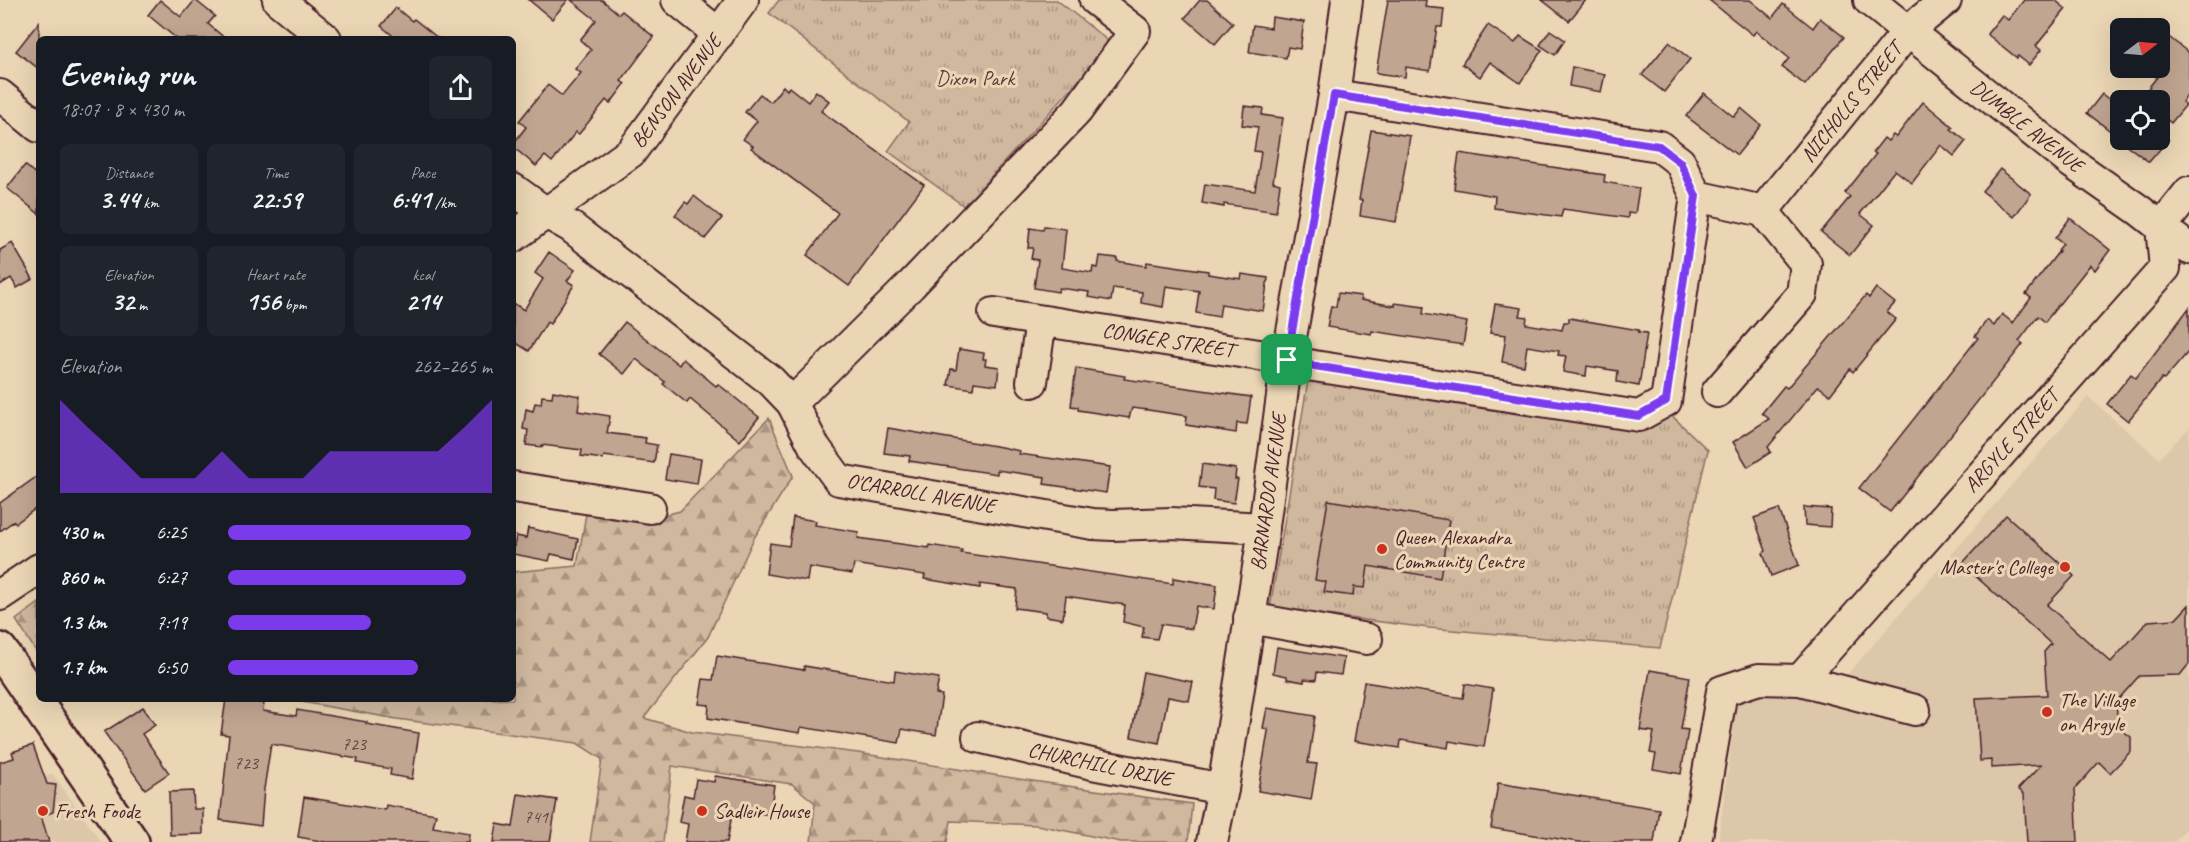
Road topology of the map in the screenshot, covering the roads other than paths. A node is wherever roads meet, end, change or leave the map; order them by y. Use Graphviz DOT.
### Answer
graph roads {
  1 [pos="278,0"];
  2 [pos="677,0"];
  3 [pos="743,0"];
  4 [pos="1095,0"];
  5 [pos="1347,0"];
  6 [pos="1869,0"];
  7 [pos="1946,0"];
  8 [pos="1908,31"];
  9 [pos="719,34"];
  10 [pos="322,36"];
  11 [pos="0,95"];
  12 [pos="1334,95"];
  13 [pos="36,125"];
  14 [pos="516,191"];
  15 [pos="2189,192"];
  16 [pos="1696,196"];
  17 [pos="1763,211"];
  18 [pos="546,213"];
  19 [pos="2161,227"];
  20 [pos="516,235"];
  21 [pos="2189,249"];
  22 [pos="994,313"];
  23 [pos="1041,321"];
  24 [pos="1287,360"];
  25 [pos="1032,382"];
  26 [pos="1717,392"];
  27 [pos="792,403"];
  28 [pos="516,487"];
  29 [pos="650,508"];
  30 [pos="1264,528"];
  31 [pos="36,571"];
  32 [pos="0,595"];
  33 [pos="1249,618"];
  34 [pos="1367,639"];
  35 [pos="0,650"];
  36 [pos="1800,680"];
  37 [pos="1915,710"];
  38 [pos="978,737"];
  39 [pos="1223,789"];
  40 [pos="132,842"];
  41 [pos="1212,842"];
  42 [pos="1696,842"];
  1 -- 10 [label="street"];
  2 -- 9 [label="street"];
  3 -- 9 [label="street, BENSON AVENUE"];
  4 -- 27 [label="street"];
  5 -- 12 [label="street, BARNARDO AVENUE"];
  6 -- 8 [label="street, DUMBLE AVENUE"];
  7 -- 8 [label="street, NICHOLLS STREET"];
  8 -- 17 [label="street, NICHOLLS STREET"];
  8 -- 19 [label="street, DUMBLE AVENUE"];
  9 -- 18 [label="street, BENSON AVENUE"];
  11 -- 13 [label="street"];
  12 -- 16 [label="street"];
  12 -- 24 [label="street, BARNARDO AVENUE"];
  14 -- 18 [label="street, O'CARROLL AVENUE"];
  15 -- 19 [label="street"];
  16 -- 17 [label="street"];
  16 -- 24 [label="street, CONGER STREET"];
  17 -- 26 [label="street"];
  18 -- 20 [label="street, BENSON AVENUE"];
  18 -- 27 [label="street, O'CARROLL AVENUE"];
  19 -- 21 [label="street, DUMBLE AVENUE"];
  19 -- 36 [label="street, ARGYLE STREET"];
  22 -- 23 [label="street, CONGER STREET"];
  23 -- 24 [label="street, CONGER STREET"];
  23 -- 25 [label="street"];
  24 -- 30 [label="street, BARNARDO AVENUE"];
  27 -- 30 [label="street, O'CARROLL AVENUE"];
  28 -- 29 [label="street"];
  30 -- 33 [label="street, BARNARDO AVENUE"];
  31 -- 32 [label="street"];
  33 -- 34 [label="street"];
  33 -- 39 [label="street, BARNARDO AVENUE"];
  35 -- 40 [label="main road"];
  36 -- 37 [label="street"];
  36 -- 42 [label="street"];
  38 -- 39 [label="street, CHURCHILL DRIVE"];
  39 -- 41 [label="street, BARNARDO AVENUE"];
}
